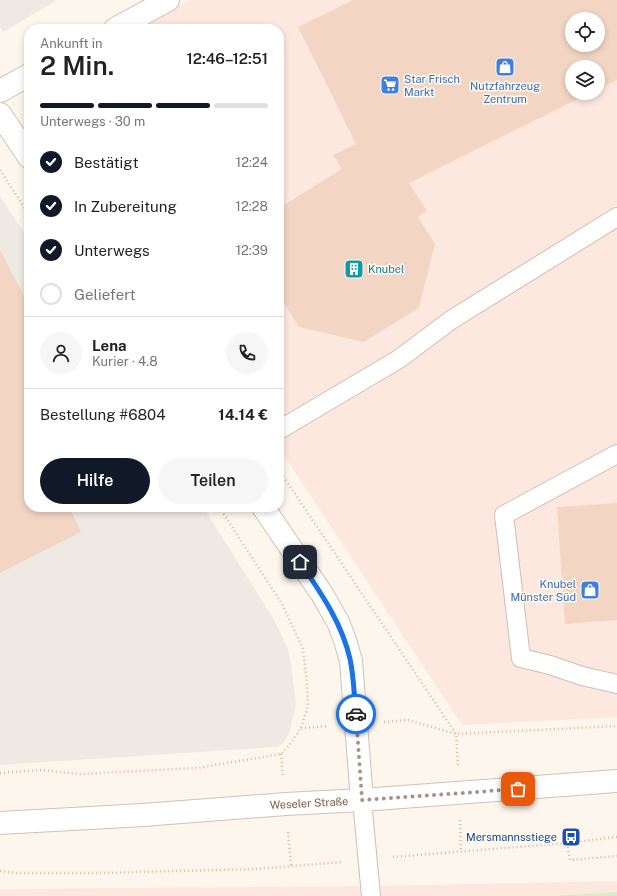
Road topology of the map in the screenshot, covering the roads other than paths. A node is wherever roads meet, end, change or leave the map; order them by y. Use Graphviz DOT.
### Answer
graph roads {
  1 [pos="168,0"];
  2 [pos="123,24"];
  3 [pos="24,78"];
  4 [pos="0,91"];
  5 [pos="0,114"];
  6 [pos="24,150"];
  7 [pos="617,217"];
  8 [pos="284,427"];
  9 [pos="617,454"];
  10 [pos="266,512"];
  11 [pos="617,684"];
  12 [pos="617,781"];
  13 [pos="362,800"];
  14 [pos="0,823"];
  15 [pos="372,896"];
  1 -- 2 [label="main road"];
  3 -- 4 [label="main road"];
  5 -- 6 [label="main road"];
  7 -- 8 [label="lane"];
  9 -- 11 [label="lane"];
  10 -- 13 [label="main road"];
  12 -- 13 [label="main road, Weseler Straße"];
  13 -- 14 [label="main road, Weseler Straße"];
  13 -- 15 [label="lane"];
}
